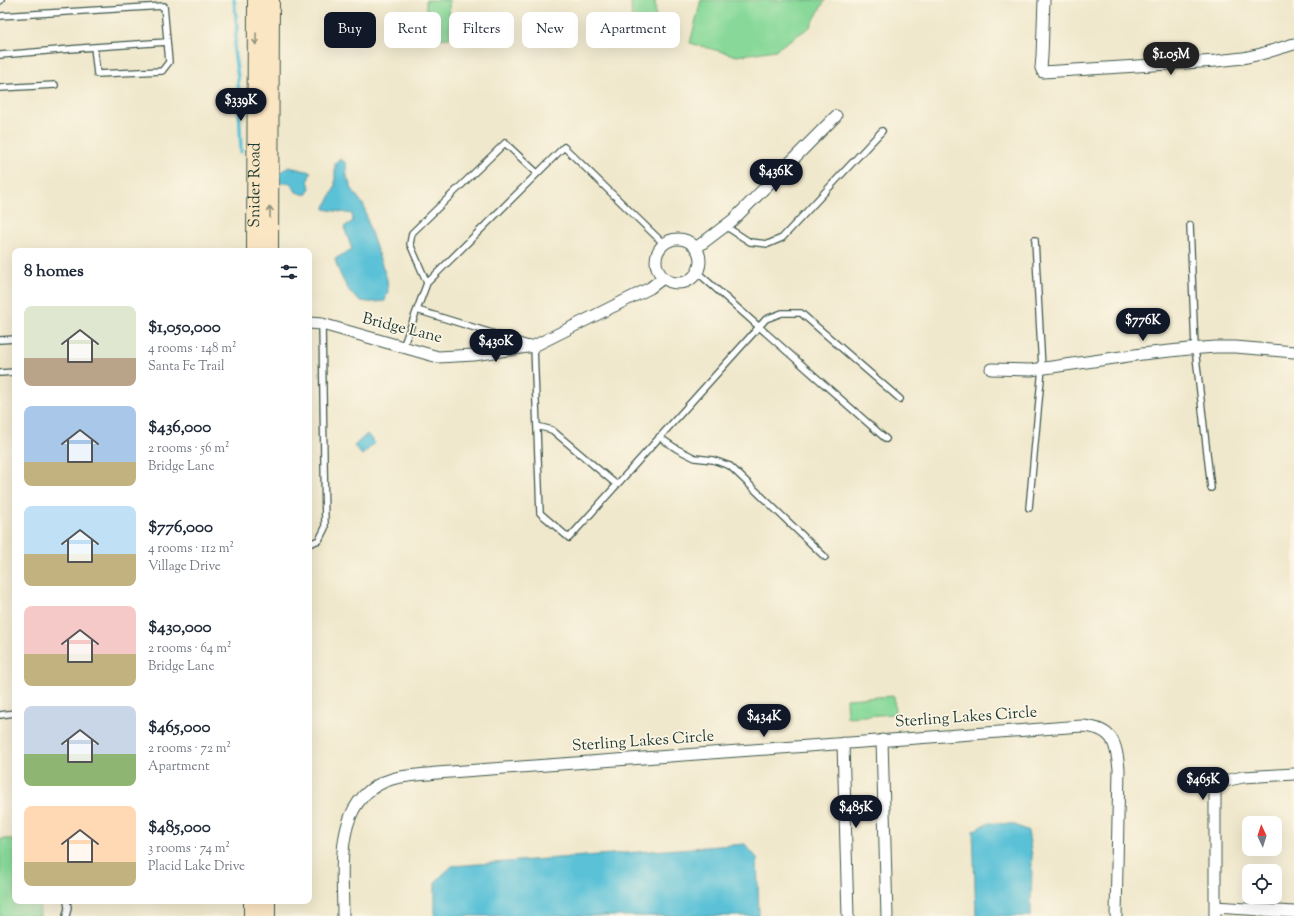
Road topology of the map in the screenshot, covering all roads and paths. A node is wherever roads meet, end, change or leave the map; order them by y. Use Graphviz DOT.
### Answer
graph roads {
  1 [pos="256,0"];
  2 [pos="271,0"];
  3 [pos="1044,0"];
  4 [pos="164,3"];
  5 [pos="0,16"];
  6 [pos="168,42"];
  7 [pos="1294,44"];
  8 [pos="94,48"];
  9 [pos="0,55"];
  10 [pos="55,85"];
  11 [pos="0,88"];
  12 [pos="836,116"];
  13 [pos="882,131"];
  14 [pos="537,173"];
  15 [pos="1190,225"];
  16 [pos="725,226"];
  17 [pos="1035,240"];
  18 [pos="664,244"];
  19 [pos="255,248"];
  20 [pos="270,248"];
  21 [pos="696,248"];
  22 [pos="697,272"];
  23 [pos="663,278"];
  24 [pos="427,284"];
  25 [pos="416,310"];
  26 [pos="312,324"];
  27 [pos="322,324"];
  28 [pos="758,327"];
  29 [pos="12,339"];
  30 [pos="0,340"];
  31 [pos="534,346"];
  32 [pos="403,347"];
  33 [pos="1195,348"];
  34 [pos="1294,352"];
  35 [pos="1042,368"];
  36 [pos="991,370"];
  37 [pos="12,372"];
  38 [pos="0,373"];
  39 [pos="900,399"];
  40 [pos="537,426"];
  41 [pos="659,437"];
  42 [pos="886,439"];
  43 [pos="617,485"];
  44 [pos="1211,488"];
  45 [pos="1029,508"];
  46 [pos="312,543"];
  47 [pos="825,557"];
  48 [pos="12,713"];
  49 [pos="0,715"];
  50 [pos="882,740"];
  51 [pos="843,743"];
  52 [pos="1294,774"];
  53 [pos="67,904"];
  54 [pos="252,904"];
  55 [pos="267,904"];
  56 [pos="1215,911"];
  57 [pos="1294,912"];
  58 [pos="66,916"];
  59 [pos="252,916"];
  60 [pos="267,916"];
  61 [pos="343,916"];
  62 [pos="848,916"];
  63 [pos="886,916"];
  64 [pos="1116,916"];
  1 -- 19 [label="street, Snider Road, one-way"];
  20 -- 2 [label="street, Snider Road, one-way"];
  3 -- 7 [label="street"];
  4 -- 5 [label="lane"];
  4 -- 6 [label="lane"];
  6 -- 8 [label="lane"];
  6 -- 8 [label="lane"];
  8 -- 9 [label="lane"];
  10 -- 11 [label="lane"];
  12 -- 16 [label="street"];
  13 -- 16 [label="lane"];
  14 -- 18 [label="lane"];
  14 -- 24 [label="lane"];
  14 -- 24 [label="lane"];
  15 -- 33 [label="lane"];
  16 -- 21 [label="street"];
  17 -- 35 [label="lane"];
  18 -- 21 [label="street"];
  18 -- 23 [label="street"];
  21 -- 22 [label="street"];
  22 -- 23 [label="street"];
  22 -- 28 [label="lane"];
  23 -- 31 [label="street, Bridge Lane"];
  24 -- 25 [label="lane"];
  25 -- 31 [label="lane"];
  25 -- 32 [label="lane"];
  26 -- 27 [label="street, Bridge Lane"];
  27 -- 32 [label="street, Bridge Lane"];
  27 -- 46 [label="lane"];
  28 -- 39 [label="lane"];
  28 -- 41 [label="lane"];
  28 -- 42 [label="lane"];
  29 -- 30 [label="lane"];
  31 -- 32 [label="street, Bridge Lane"];
  31 -- 40 [label="lane"];
  33 -- 34 [label="street"];
  33 -- 35 [label="street"];
  33 -- 44 [label="lane"];
  35 -- 36 [label="street"];
  35 -- 45 [label="lane"];
  37 -- 38 [label="lane"];
  40 -- 43 [label="lane"];
  40 -- 43 [label="lane"];
  41 -- 43 [label="lane"];
  41 -- 47 [label="lane"];
  48 -- 49 [label="lane"];
  50 -- 51 [label="street, Sterling Lakes Circle"];
  50 -- 63 [label="street"];
  50 -- 64 [label="street, Sterling Lakes Circle"];
  51 -- 61 [label="street, Sterling Lakes Circle"];
  51 -- 62 [label="street"];
  52 -- 56 [label="street"];
  53 -- 58 [label="lane"];
  54 -- 59 [label="street"];
  55 -- 60 [label="street"];
  56 -- 57 [label="street"];
}
